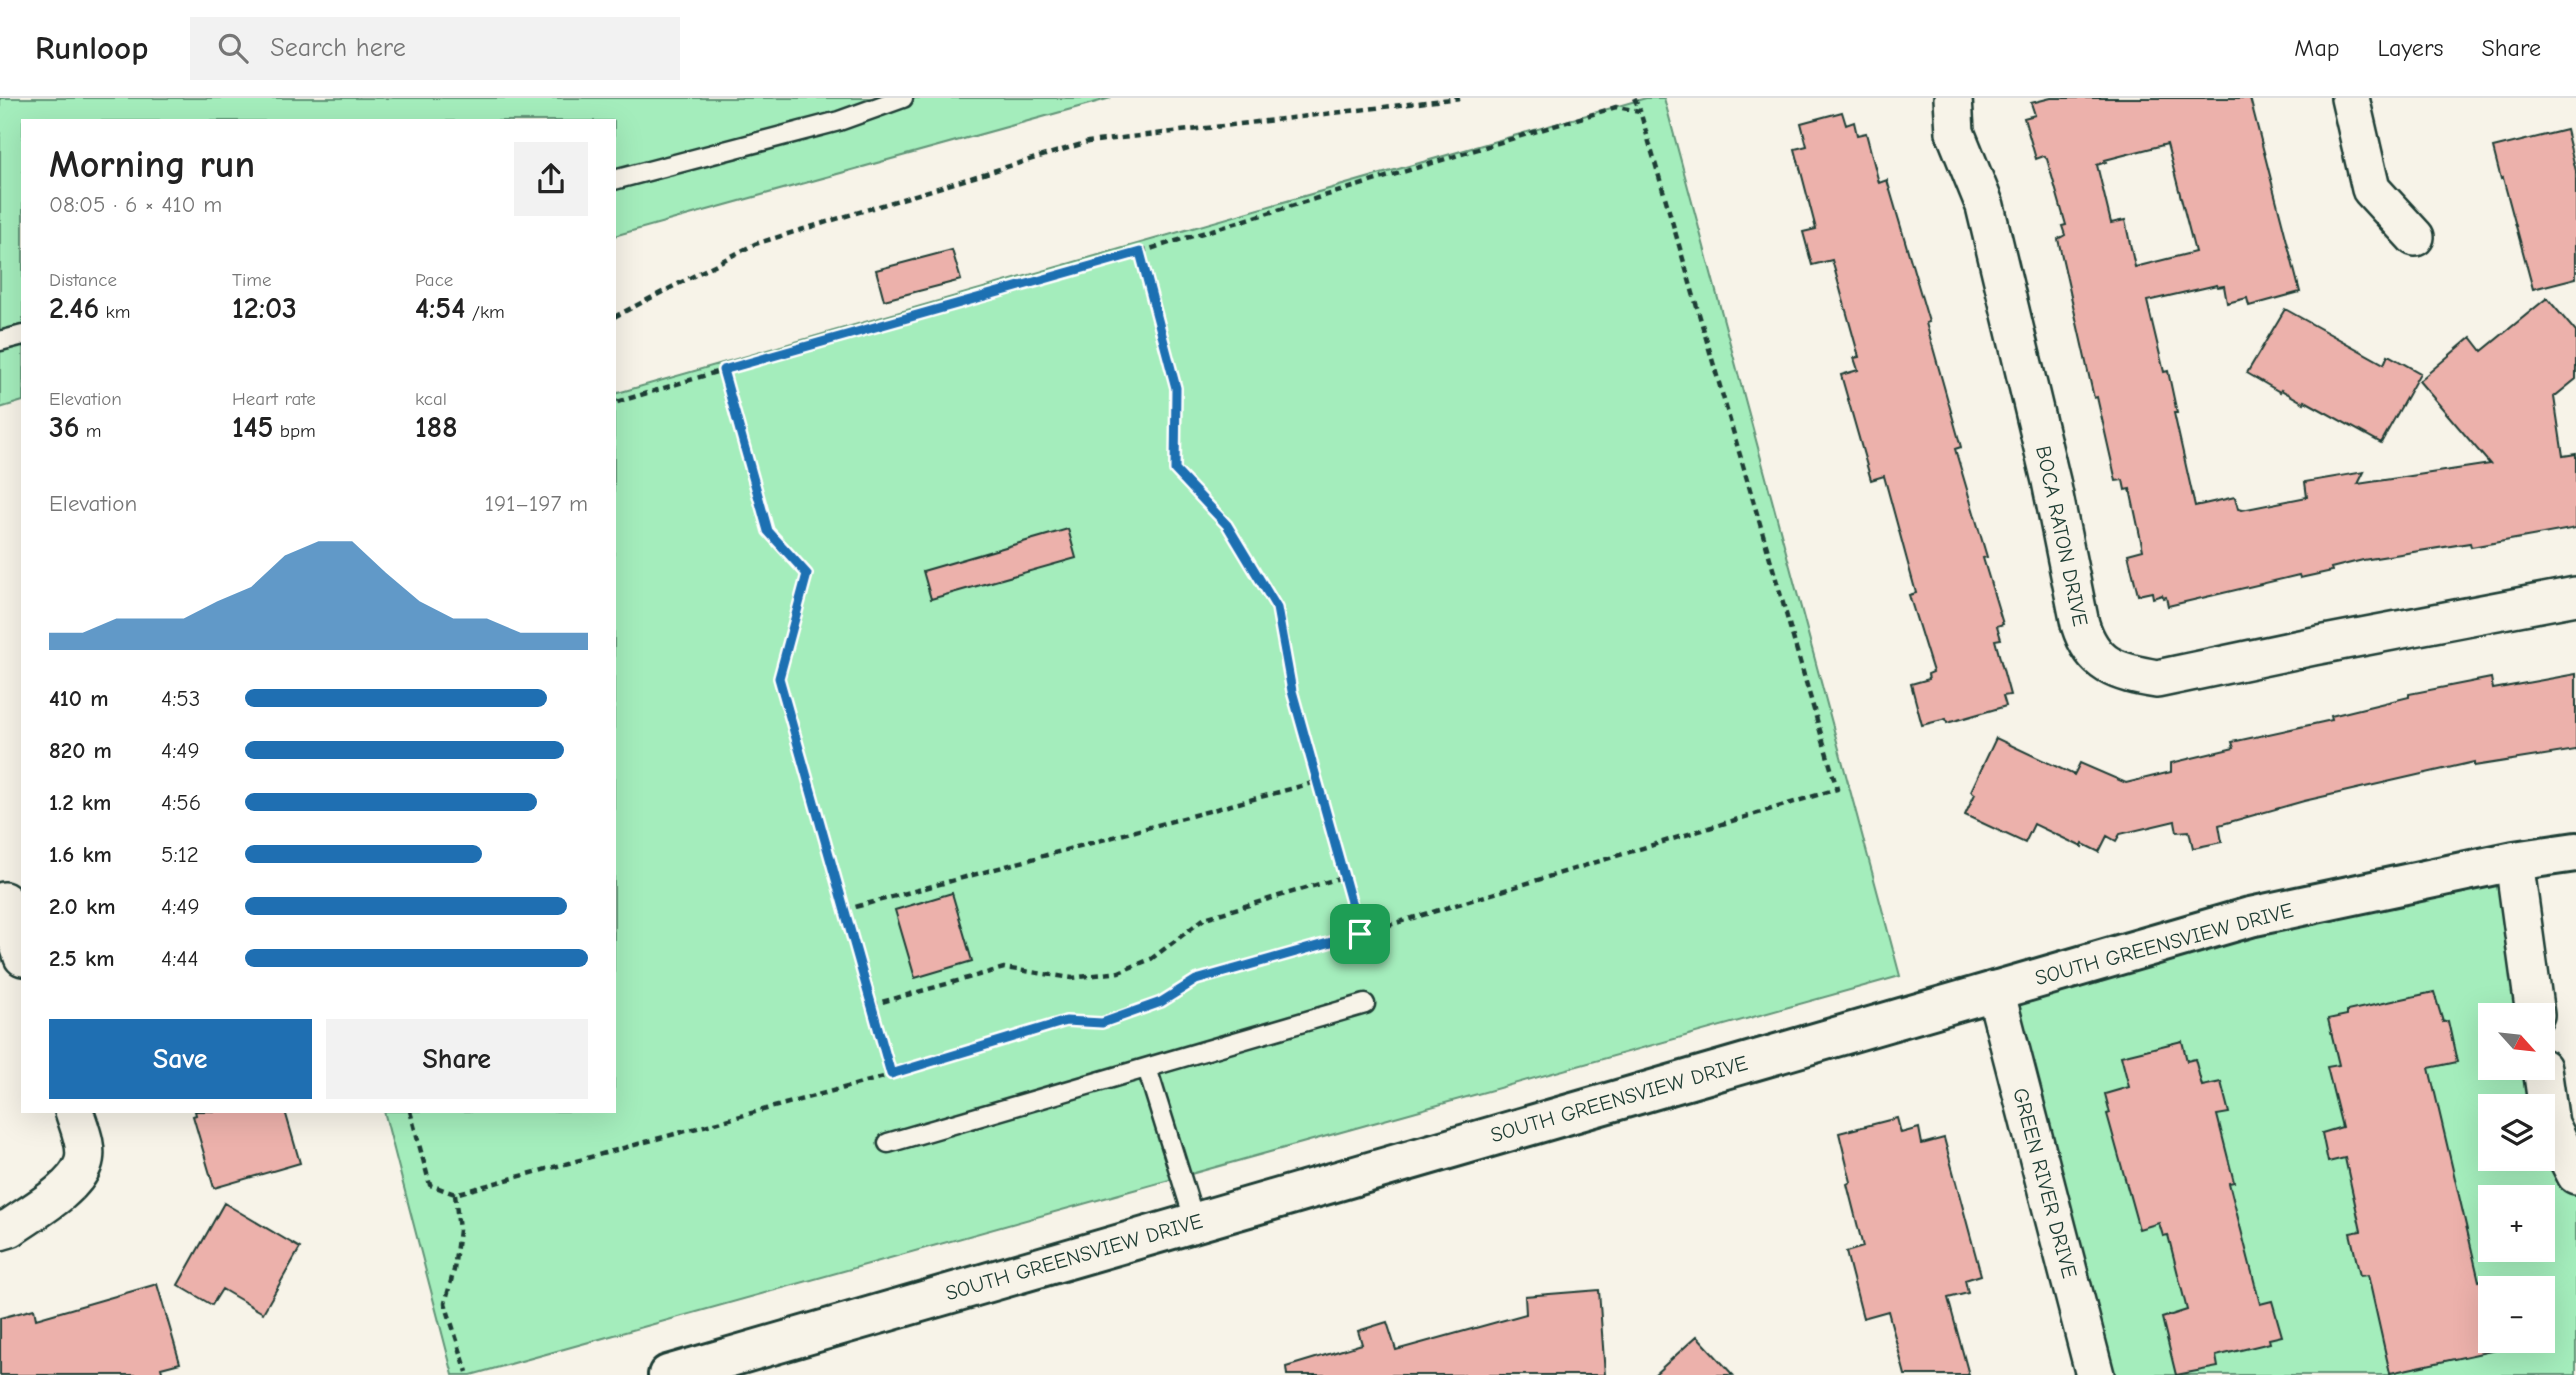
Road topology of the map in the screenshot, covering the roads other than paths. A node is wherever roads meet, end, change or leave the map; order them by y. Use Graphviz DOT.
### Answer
graph roads {
  1 [pos="903,98"];
  2 [pos="1953,98"];
  3 [pos="2350,98"];
  4 [pos="616,179"];
  5 [pos="2415,237"];
  6 [pos="21,336"];
  7 [pos="0,341"];
  8 [pos="2576,596"];
  9 [pos="2576,852"];
  10 [pos="2514,861"];
  11 [pos="4,901"];
  12 [pos="21,951"];
  13 [pos="1995,990"];
  14 [pos="2533,1003"];
  15 [pos="1365,1004"];
  16 [pos="1147,1068"];
  17 [pos="2544,1080"];
  18 [pos="75,1113"];
  19 [pos="888,1143"];
  20 [pos="2576,1175"];
  21 [pos="1195,1222"];
  22 [pos="0,1231"];
  23 [pos="668,1375"];
  24 [pos="2095,1375"];
  1 -- 4 [label="lane"];
  2 -- 8 [label="street, BOCA RATON DRIVE"];
  3 -- 5 [label="street"];
  6 -- 7 [label="lane"];
  9 -- 10 [label="street, SOUTH GREENSVIEW DRIVE"];
  10 -- 13 [label="street, SOUTH GREENSVIEW DRIVE"];
  10 -- 14 [label="street"];
  11 -- 12 [label="street"];
  13 -- 21 [label="street, SOUTH GREENSVIEW DRIVE"];
  13 -- 24 [label="street, GREEN RIVER DRIVE"];
  15 -- 16 [label="lane"];
  16 -- 19 [label="lane"];
  16 -- 21 [label="lane"];
  17 -- 20 [label="street"];
  18 -- 22 [label="street"];
  21 -- 23 [label="street, SOUTH GREENSVIEW DRIVE"];
}
